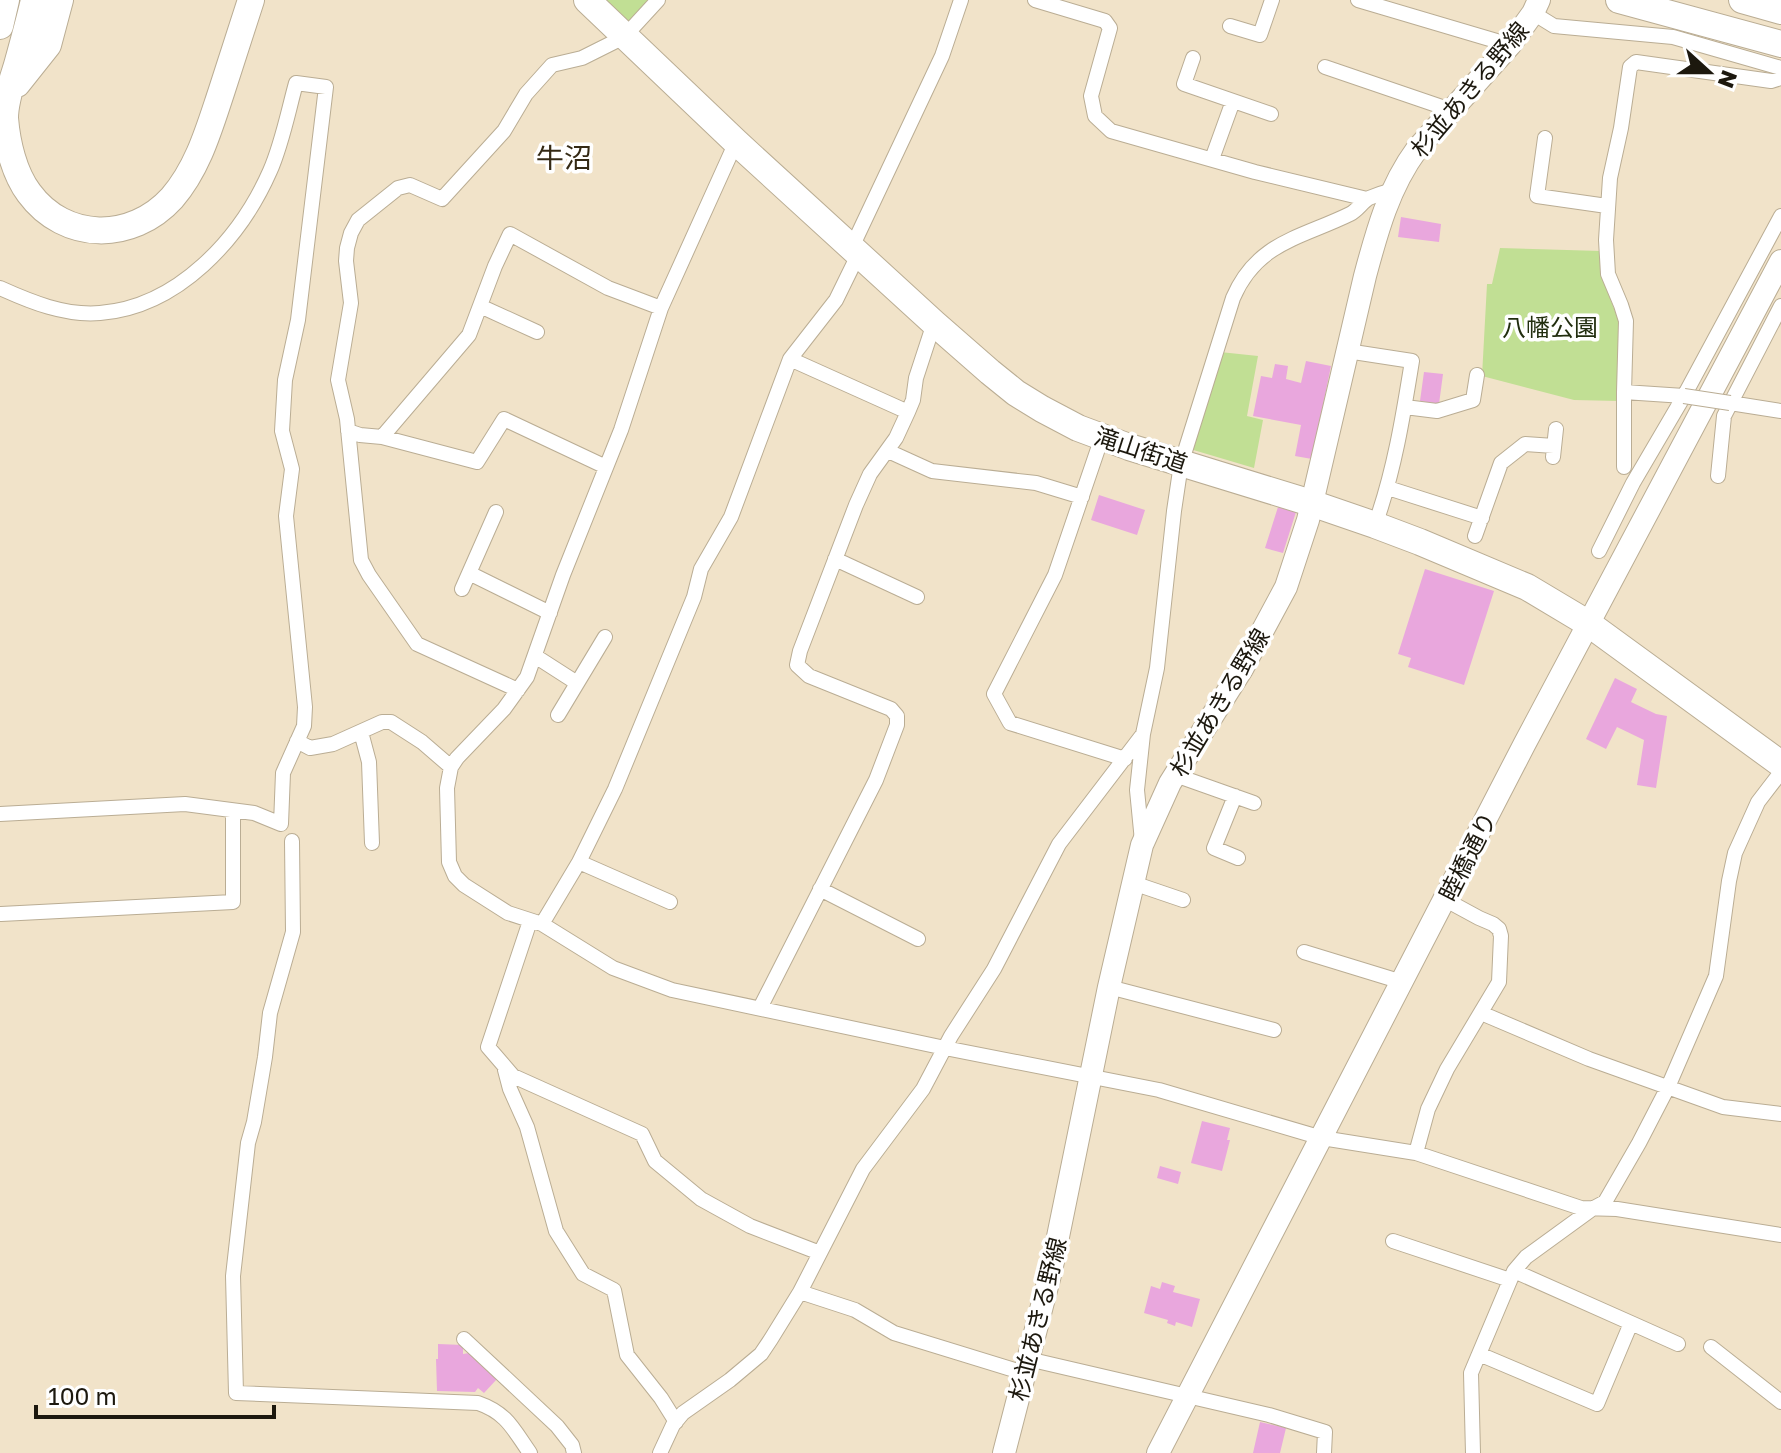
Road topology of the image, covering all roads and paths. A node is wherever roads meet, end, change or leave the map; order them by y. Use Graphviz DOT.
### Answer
graph roads {
  1 [pos="6,0"];
  2 [pos="21,0"];
  3 [pos="34,0"];
  4 [pos="47,0"];
  5 [pos="60,0"];
  6 [pos="251,0"];
  7 [pos="266,0"];
  8 [pos="587,0"];
  9 [pos="658,0"];
  10 [pos="961,0"];
  11 [pos="1035,0"];
  12 [pos="1272,0"];
  13 [pos="1358,0"];
  14 [pos="1619,0"];
  15 [pos="1742,0"];
  16 [pos="1536,6"];
  17 [pos="1781,11"];
  18 [pos="0,26"];
  19 [pos="1230,26"];
  20 [pos="624,37"];
  21 [pos="1781,44"];
  22 [pos="1510,45"];
  23 [pos="1193,58"];
  24 [pos="1325,67"];
  25 [pos="1781,68"];
  26 [pos="1781,78"];
  27 [pos="7,88"];
  28 [pos="1233,101"];
  29 [pos="1451,110"];
  30 [pos="1271,114"];
  31 [pos="1545,138"];
  32 [pos="736,142"];
  33 [pos="1212,159"];
  34 [pos="0,170"];
  35 [pos="1393,190"];
  36 [pos="1367,199"];
  37 [pos="23,200"];
  38 [pos="1607,206"];
  39 [pos="1781,216"];
  40 [pos="855,250"];
  41 [pos="1781,261"];
  42 [pos="0,288"];
  43 [pos="480,306"];
  44 [pos="1781,306"];
  45 [pos="661,308"];
  46 [pos="934,323"];
  47 [pos="537,332"];
  48 [pos="1347,351"];
  49 [pos="790,359"];
  50 [pos="1477,375"];
  51 [pos="1624,392"];
  52 [pos="1684,396"];
  53 [pos="1730,403"];
  54 [pos="1405,407"];
  55 [pos="1781,411"];
  56 [pos="908,412"];
  57 [pos="1556,429"];
  58 [pos="348,431"];
  59 [pos="382,437"];
  60 [pos="1102,437"];
  61 [pos="888,451"];
  62 [pos="1181,464"];
  63 [pos="606,467"];
  64 [pos="1624,467"];
  65 [pos="1718,476"];
  66 [pos="1388,488"];
  67 [pos="1082,497"];
  68 [pos="1311,503"];
  69 [pos="496,512"];
  70 [pos="1482,518"];
  71 [pos="1375,525"];
  72 [pos="1475,536"];
  73 [pos="1599,551"];
  74 [pos="835,559"];
  75 [pos="469,573"];
  76 [pos="462,589"];
  77 [pos="917,597"];
  78 [pos="550,613"];
  79 [pos="1589,624"];
  80 [pos="605,637"];
  81 [pos="535,656"];
  82 [pos="577,683"];
  83 [pos="518,690"];
  84 [pos="558,715"];
  85 [pos="361,732"];
  86 [pos="1143,734"];
  87 [pos="297,741"];
  88 [pos="1125,759"];
  89 [pos="1781,764"];
  90 [pos="451,767"];
  91 [pos="1781,772"];
  92 [pos="1175,775"];
  93 [pos="1235,796"];
  94 [pos="1254,803"];
  95 [pos="233,811"];
  96 [pos="0,814"];
  97 [pos="292,841"];
  98 [pos="372,843"];
  99 [pos="1142,845"];
  100 [pos="1238,858"];
  101 [pos="579,862"];
  102 [pos="1133,883"];
  103 [pos="820,889"];
  104 [pos="1444,899"];
  105 [pos="1183,900"];
  106 [pos="670,902"];
  107 [pos="1,914"];
  108 [pos="536,923"];
  109 [pos="918,939"];
  110 [pos="1304,952"];
  111 [pos="1402,982"];
  112 [pos="1109,987"];
  113 [pos="760,1008"];
  114 [pos="1481,1013"];
  115 [pos="1274,1030"];
  116 [pos="945,1048"];
  117 [pos="504,1066"];
  118 [pos="1090,1076"];
  119 [pos="1668,1087"];
  120 [pos="1781,1114"];
  121 [pos="1322,1138"];
  122 [pos="1416,1153"];
  123 [pos="1592,1209"];
  124 [pos="1781,1235"];
  125 [pos="1393,1241"];
  126 [pos="820,1253"];
  127 [pos="1512,1276"];
  128 [pos="800,1292"];
  129 [pos="1631,1323"];
  130 [pos="464,1339"];
  131 [pos="1678,1344"];
  132 [pos="1711,1347"];
  133 [pos="1479,1354"];
  134 [pos="1026,1366"];
  135 [pos="1187,1398"];
  136 [pos="1781,1402"];
  137 [pos="676,1422"];
  138 [pos="530,1453"];
  139 [pos="574,1453"];
  140 [pos="660,1453"];
  141 [pos="1004,1453"];
  142 [pos="1158,1453"];
  143 [pos="1324,1453"];
  144 [pos="1473,1453"];
  1 -- 18 [label="highway"];
  2 -- 27 [label="highway"];
  3 -- 27 [label="highway"];
  4 -- 27 [label="highway"];
  5 -- 27 [label="highway"];
  6 -- 37 [label="highway"];
  7 -- 37 [label="highway"];
  8 -- 20 [label="highway, 滝山街道"];
  9 -- 20 [label="street"];
  10 -- 40 [label="street"];
  11 -- 33 [label="street"];
  12 -- 19 [label="street"];
  13 -- 22 [label="street"];
  14 -- 21 [label="highway"];
  15 -- 17 [label="highway"];
  16 -- 22 [label="main road, 杉並あきる野線"];
  16 -- 25 [label="street"];
  20 -- 32 [label="highway, 滝山街道"];
  20 -- 58 [label="street"];
  22 -- 29 [label="main road, 杉並あきる野線"];
  23 -- 28 [label="street"];
  24 -- 29 [label="street"];
  26 -- 38 [label="street"];
  27 -- 37 [label="highway"];
  28 -- 30 [label="street"];
  28 -- 33 [label="street"];
  29 -- 35 [label="main road, 杉並あきる野線"];
  31 -- 38 [label="street"];
  32 -- 40 [label="highway, 滝山街道"];
  32 -- 45 [label="street"];
  33 -- 36 [label="street"];
  34 -- 37 [label="highway"];
  35 -- 36 [label="street"];
  35 -- 48 [label="main road, 杉並あきる野線"];
  36 -- 62 [label="street"];
  38 -- 51 [label="street"];
  39 -- 52 [label="street"];
  40 -- 46 [label="highway, 滝山街道"];
  40 -- 49 [label="street"];
  41 -- 79 [label="main road, 睦橋通り"];
  42 -- 87 [label="street"];
  43 -- 45 [label="street"];
  43 -- 47 [label="street"];
  43 -- 59 [label="street"];
  44 -- 53 [label="street"];
  45 -- 63 [label="street"];
  46 -- 56 [label="street"];
  46 -- 60 [label="highway, 滝山街道"];
  48 -- 54 [label="street"];
  48 -- 68 [label="main road, 杉並あきる野線"];
  49 -- 56 [label="street"];
  49 -- 101 [label="street"];
  50 -- 54 [label="street"];
  51 -- 52 [label="street"];
  51 -- 64 [label="street"];
  52 -- 53 [label="street, bridge"];
  52 -- 73 [label="street"];
  53 -- 55 [label="street"];
  53 -- 65 [label="street"];
  54 -- 66 [label="street"];
  56 -- 61 [label="street"];
  57 -- 70 [label="street"];
  58 -- 59 [label="street"];
  58 -- 83 [label="street"];
  59 -- 63 [label="street"];
  60 -- 62 [label="highway, 滝山街道"];
  60 -- 67 [label="street"];
  61 -- 67 [label="street"];
  61 -- 74 [label="street"];
  62 -- 68 [label="highway, 滝山街道"];
  62 -- 86 [label="street"];
  63 -- 78 [label="street"];
  66 -- 70 [label="street"];
  66 -- 71 [label="street"];
  67 -- 88 [label="street"];
  68 -- 71 [label="highway, 滝山街道"];
  68 -- 92 [label="main road, 杉並あきる野線"];
  69 -- 75 [label="street"];
  70 -- 72 [label="street"];
  71 -- 79 [label="highway, 滝山街道"];
  74 -- 77 [label="street"];
  74 -- 103 [label="street"];
  75 -- 76 [label="street"];
  75 -- 78 [label="street"];
  78 -- 81 [label="street"];
  79 -- 89 [label="highway, 滝山街道"];
  79 -- 104 [label="main road, 睦橋通り"];
  80 -- 82 [label="street"];
  81 -- 82 [label="street"];
  81 -- 83 [label="street"];
  82 -- 84 [label="street"];
  83 -- 90 [label="street"];
  85 -- 87 [label="street"];
  85 -- 90 [label="street"];
  85 -- 98 [label="street"];
  86 -- 88 [label="street"];
  86 -- 99 [label="street"];
  87 -- 95 [label="street"];
  88 -- 116 [label="street"];
  90 -- 108 [label="street"];
  91 -- 119 [label="street"];
  92 -- 93 [label="street"];
  92 -- 99 [label="main road, 杉並あきる野線"];
  93 -- 94 [label="street"];
  93 -- 100 [label="street"];
  95 -- 96 [label="street"];
  95 -- 107 [label="street"];
  97 -- 138 [label="street"];
  99 -- 102 [label="main road, 杉並あきる野線"];
  101 -- 106 [label="street"];
  101 -- 108 [label="street"];
  102 -- 105 [label="street"];
  102 -- 112 [label="main road, 杉並あきる野線"];
  103 -- 109 [label="street"];
  103 -- 113 [label="street"];
  104 -- 111 [label="main road, 睦橋通り"];
  104 -- 114 [label="street"];
  108 -- 113 [label="street"];
  108 -- 117 [label="street"];
  110 -- 111 [label="street"];
  111 -- 121 [label="main road, 睦橋通り"];
  112 -- 115 [label="street"];
  112 -- 118 [label="main road, 杉並あきる野線"];
  113 -- 116 [label="street"];
  114 -- 119 [label="street"];
  114 -- 122 [label="street"];
  116 -- 118 [label="street"];
  116 -- 126 [label="street"];
  117 -- 126 [label="street"];
  117 -- 137 [label="street"];
  118 -- 121 [label="street"];
  118 -- 134 [label="main road, 杉並あきる野線"];
  119 -- 120 [label="street"];
  119 -- 123 [label="street"];
  121 -- 122 [label="street"];
  121 -- 135 [label="main road, 睦橋通り"];
  122 -- 123 [label="street"];
  123 -- 124 [label="street"];
  123 -- 127 [label="street"];
  125 -- 127 [label="street"];
  126 -- 128 [label="street"];
  127 -- 129 [label="street"];
  127 -- 133 [label="street"];
  128 -- 134 [label="street"];
  128 -- 137 [label="street"];
  129 -- 131 [label="street"];
  129 -- 133 [label="street"];
  130 -- 139 [label="street"];
  132 -- 136 [label="street"];
  133 -- 144 [label="street"];
  134 -- 135 [label="street"];
  134 -- 141 [label="main road, 杉並あきる野線"];
  135 -- 142 [label="main road, 睦橋通り"];
  135 -- 143 [label="street"];
  137 -- 140 [label="street"];
}
